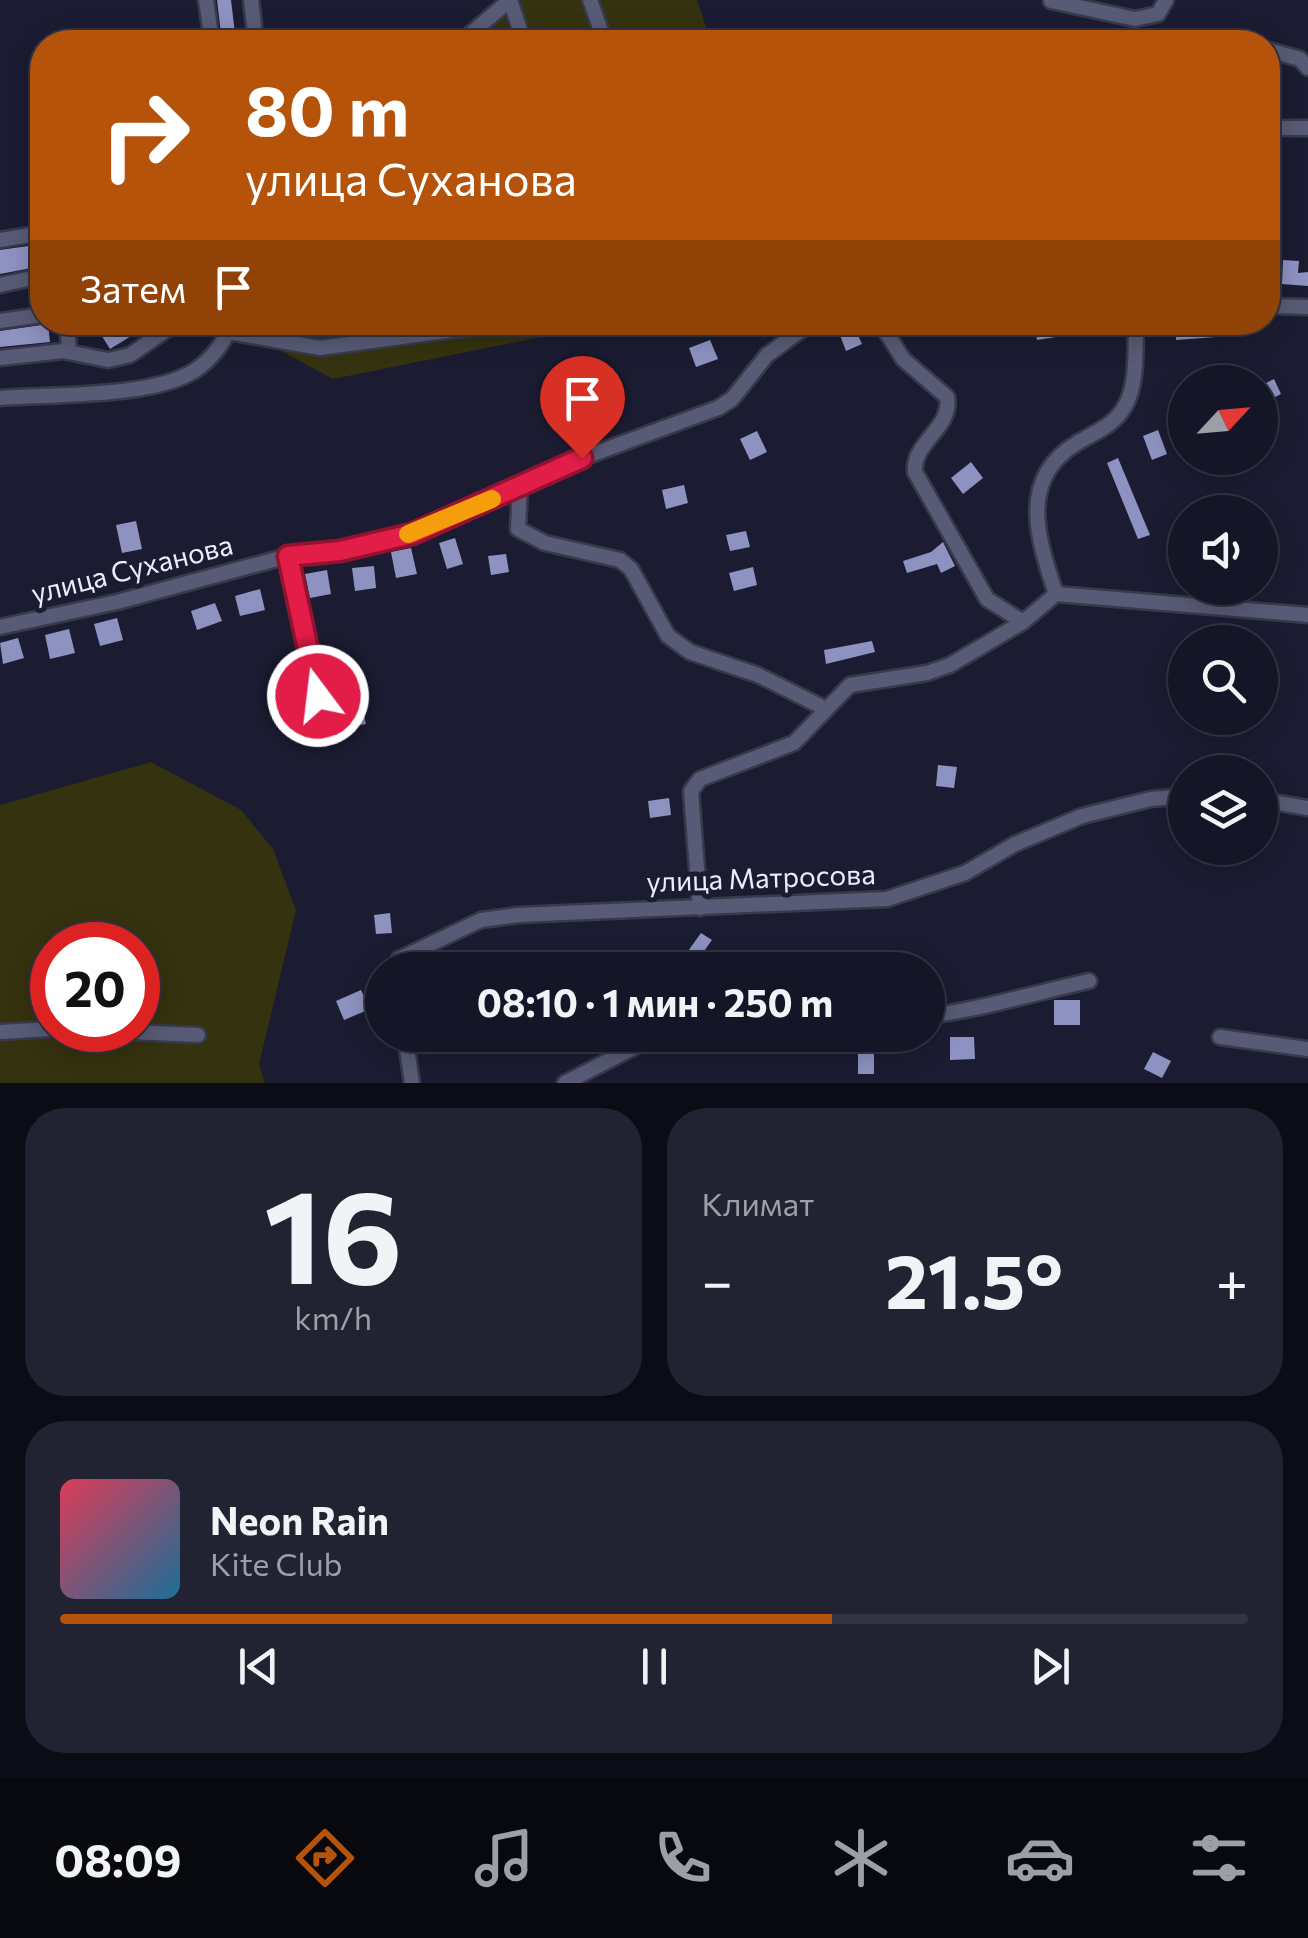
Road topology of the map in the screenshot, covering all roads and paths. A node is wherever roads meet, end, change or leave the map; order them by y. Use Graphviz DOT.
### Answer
graph roads {
  1 [pos="206,0"];
  2 [pos="252,0"];
  3 [pos="510,0"];
  4 [pos="590,0"];
  5 [pos="1166,0"];
  6 [pos="1050,1"];
  7 [pos="210,30"];
  8 [pos="255,30"];
  9 [pos="483,30"];
  10 [pos="520,30"];
  11 [pos="600,30"];
  12 [pos="1280,53"];
  13 [pos="1308,68"];
  14 [pos="1280,128"];
  15 [pos="1308,128"];
  16 [pos="30,235"];
  17 [pos="0,240"];
  18 [pos="30,279"];
  19 [pos="0,285"];
  20 [pos="1280,306"];
  21 [pos="1308,307"];
  22 [pos="30,317"];
  23 [pos="0,321"];
  24 [pos="67,335"];
  25 [pos="159,335"];
  26 [pos="226,335"];
  27 [pos="265,335"];
  28 [pos="396,335"];
  29 [pos="794,335"];
  30 [pos="888,335"];
  31 [pos="1134,335"];
  32 [pos="68,352"];
  33 [pos="0,358"];
  34 [pos="0,398"];
  35 [pos="520,485"];
  36 [pos="288,556"];
  37 [pos="1056,594"];
  38 [pos="1308,615"];
  39 [pos="1023,622"];
  40 [pos="0,626"];
  41 [pos="826,710"];
  42 [pos="328,724"];
  43 [pos="1168,799"];
  44 [pos="1278,803"];
  45 [pos="1308,808"];
  46 [pos="700,908"];
  47 [pos="409,952"];
  48 [pos="1089,981"];
  49 [pos="945,1014"];
  50 [pos="30,1030"];
  51 [pos="0,1032"];
  52 [pos="160,1033"];
  53 [pos="198,1035"];
  54 [pos="1220,1037"];
  55 [pos="1308,1049"];
  56 [pos="407,1052"];
  57 [pos="625,1052"];
  58 [pos="412,1083"];
  59 [pos="565,1083"];
  1 -- 7 [label="street"];
  2 -- 8 [label="street"];
  3 -- 9 [label="street"];
  3 -- 10 [label="street"];
  4 -- 11 [label="street"];
  5 -- 6 [label="street"];
  12 -- 13 [label="street"];
  14 -- 15 [label="street"];
  16 -- 17 [label="street"];
  18 -- 19 [label="street"];
  20 -- 21 [label="street"];
  22 -- 23 [label="street"];
  24 -- 32 [label="street"];
  25 -- 32 [label="street"];
  26 -- 34 [label="street"];
  27 -- 28 [label="street"];
  29 -- 35 [label="street, улица Суханова"];
  30 -- 39 [label="street"];
  31 -- 37 [label="street"];
  32 -- 33 [label="street"];
  35 -- 36 [label="street, улица Суханова"];
  35 -- 41 [label="street"];
  36 -- 40 [label="street, улица Суханова"];
  36 -- 42 [label="street"];
  37 -- 38 [label="street"];
  37 -- 39 [label="street"];
  39 -- 41 [label="street"];
  41 -- 46 [label="street"];
  43 -- 46 [label="street, улица Матросова"];
  44 -- 45 [label="street"];
  46 -- 47 [label="street, улица Матросова"];
  48 -- 49 [label="street"];
  50 -- 51 [label="street"];
  52 -- 53 [label="street"];
  54 -- 55 [label="street"];
  56 -- 58 [label="street"];
  57 -- 59 [label="street"];
}
